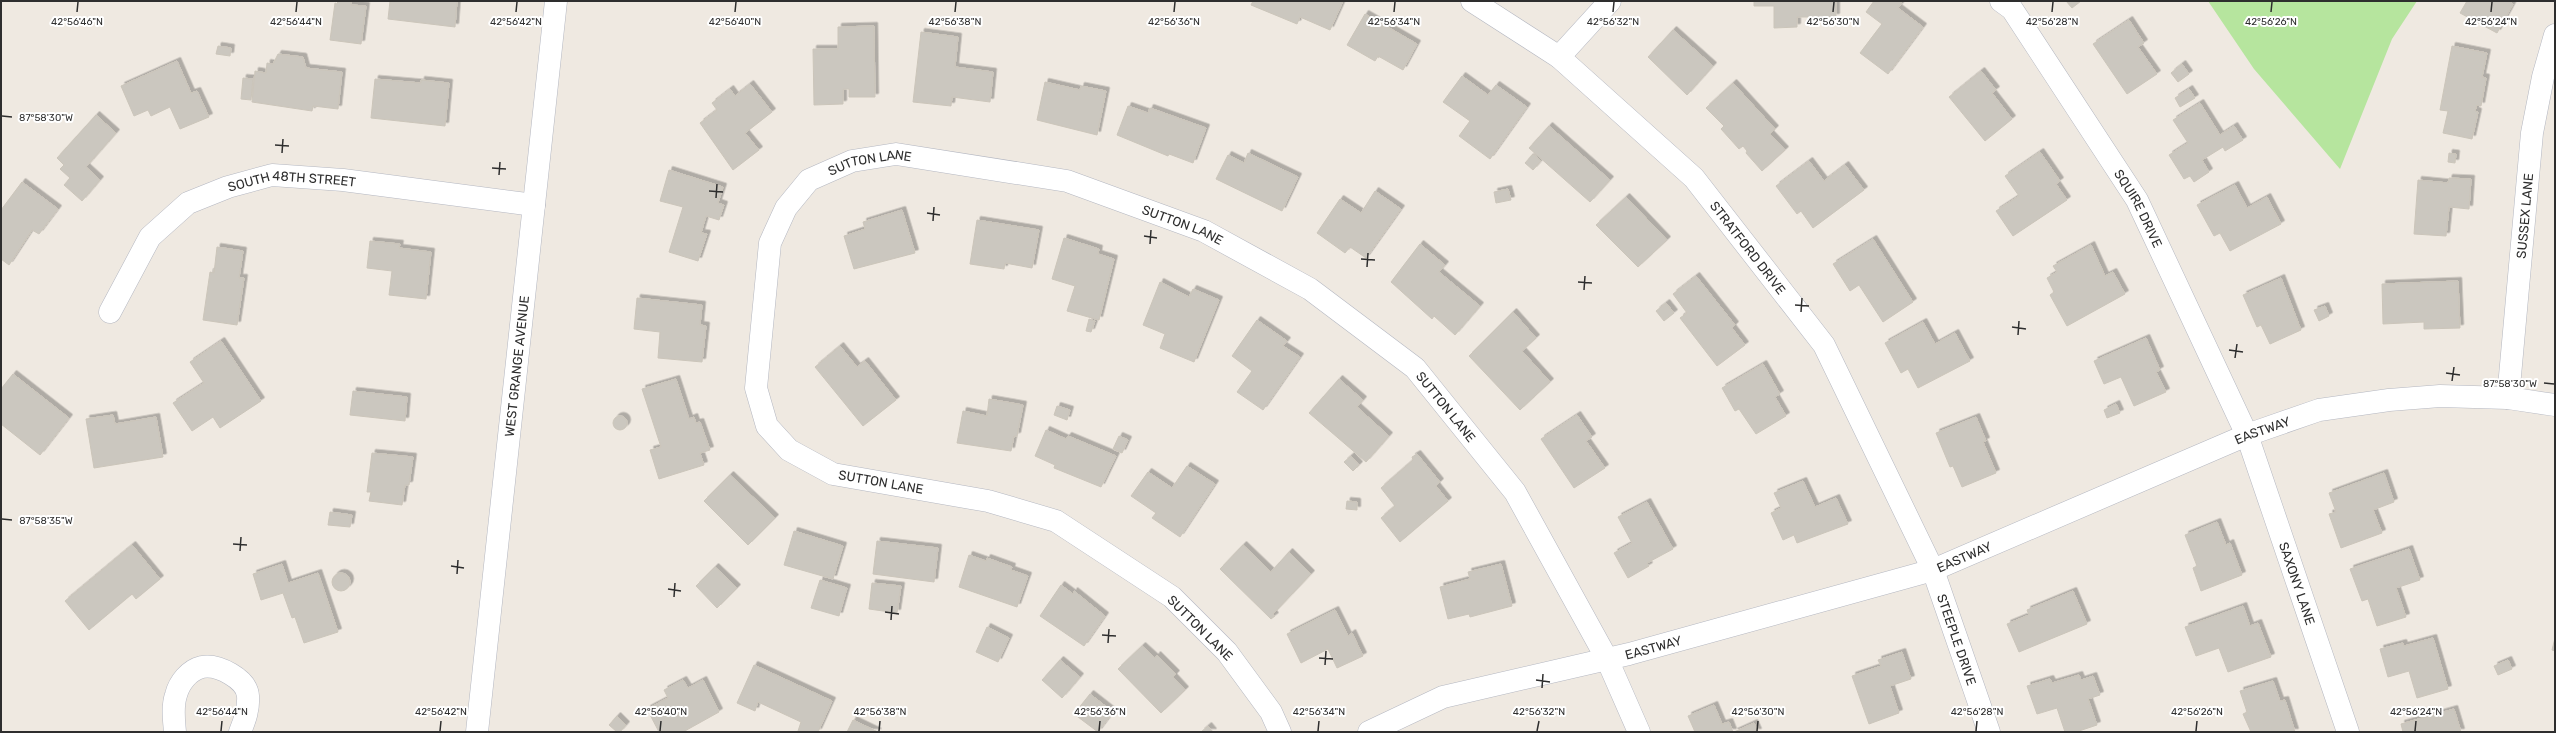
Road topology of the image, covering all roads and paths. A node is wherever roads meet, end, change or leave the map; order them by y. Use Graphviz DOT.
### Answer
graph roads {
  1 [pos="556,1"];
  2 [pos="1472,1"];
  3 [pos="1610,1"];
  4 [pos="2001,1"];
  5 [pos="2555,35"];
  6 [pos="1559,57"];
  7 [pos="534,205"];
  8 [pos="110,312"];
  9 [pos="2508,398"];
  10 [pos="2555,405"];
  11 [pos="2247,435"];
  12 [pos="1932,570"];
  13 [pos="1607,659"];
  14 [pos="175,732"];
  15 [pos="240,732"];
  16 [pos="478,732"];
  17 [pos="1280,732"];
  18 [pos="1369,732"];
  19 [pos="1639,732"];
  20 [pos="1989,732"];
  21 [pos="2348,732"];
  1 -- 7 [label="street, WEST GRANGE AVENUE"];
  2 -- 6 [label="street, STRATFORD DRIVE"];
  3 -- 6 [label="street"];
  4 -- 11 [label="street, SQUIRE DRIVE"];
  5 -- 9 [label="street, SUSSEX LANE"];
  6 -- 12 [label="street, STRATFORD DRIVE"];
  7 -- 8 [label="street, SOUTH 48TH STREET"];
  7 -- 16 [label="street, WEST GRANGE AVENUE"];
  9 -- 10 [label="street, EASTWAY"];
  9 -- 11 [label="street, EASTWAY"];
  11 -- 12 [label="street, EASTWAY"];
  11 -- 21 [label="street, SAXONY LANE"];
  12 -- 13 [label="street, EASTWAY"];
  12 -- 20 [label="street, STEEPLE DRIVE"];
  13 -- 17 [label="street, SUTTON LANE"];
  13 -- 18 [label="street, EASTWAY"];
  13 -- 19 [label="street, SUTTON LANE"];
  14 -- 15 [label="street"];
}
